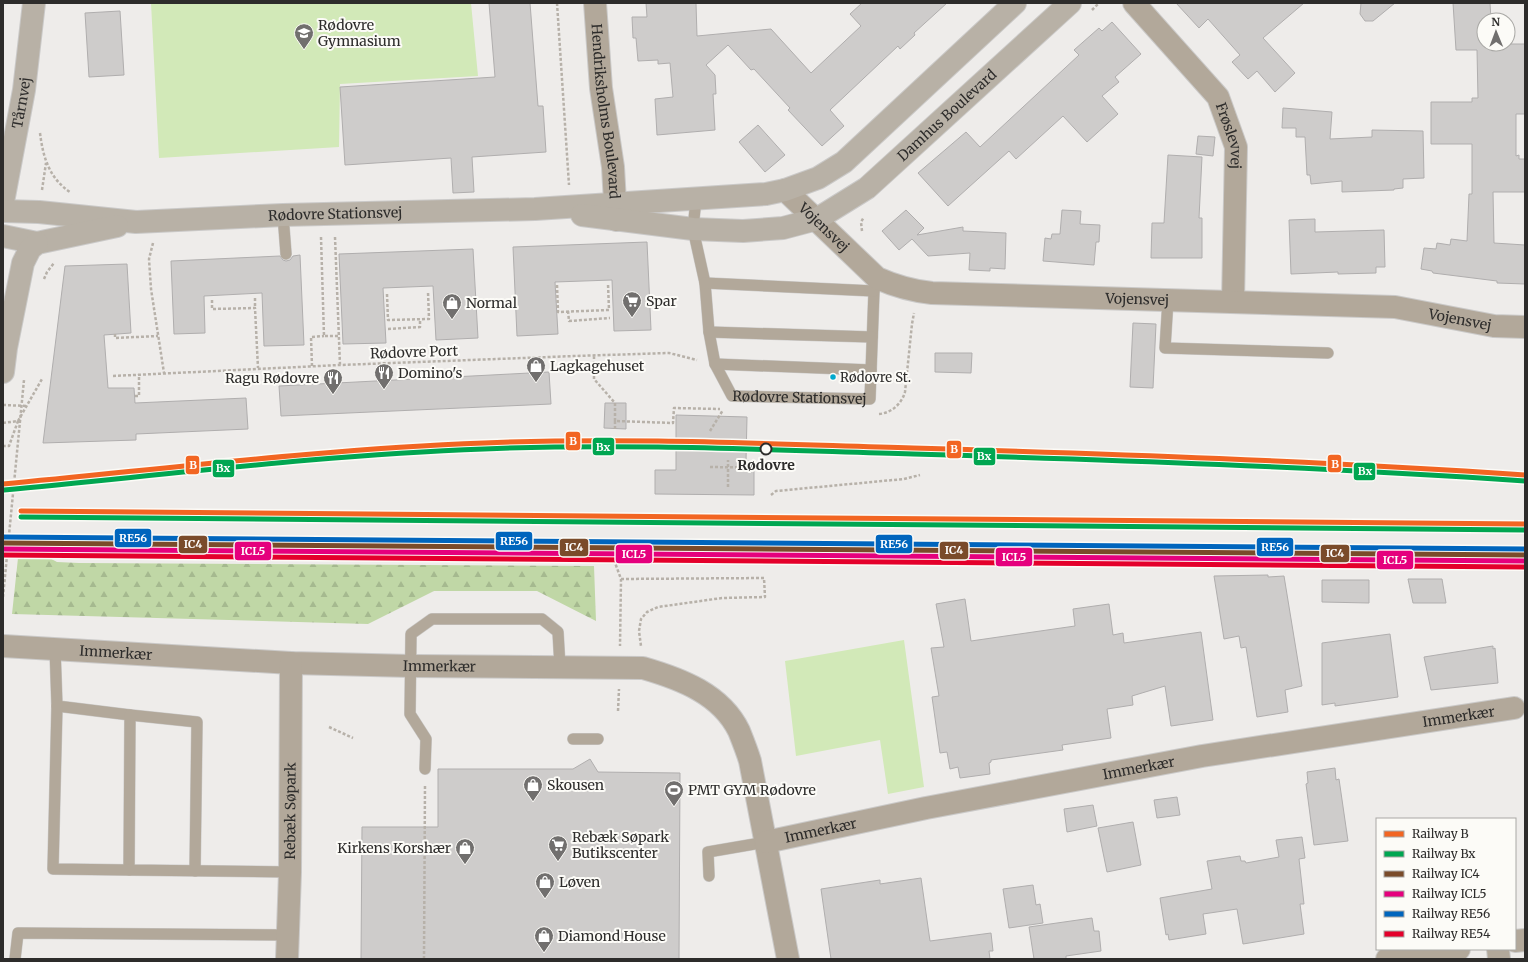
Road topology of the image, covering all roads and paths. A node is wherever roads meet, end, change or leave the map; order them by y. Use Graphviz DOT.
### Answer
graph roads {
  1 [pos="34,3"];
  2 [pos="557,3"];
  3 [pos="595,3"];
  4 [pos="1015,3"];
  5 [pos="1070,3"];
  6 [pos="1134,3"];
  7 [pos="39,128"];
  8 [pos="785,190"];
  9 [pos="76,195"];
  10 [pos="696,199"];
  11 [pos="3,202"];
  12 [pos="570,206"];
  13 [pos="535,209"];
  14 [pos="3,211"];
  15 [pos="615,211"];
  16 [pos="335,214"];
  17 [pos="283,215"];
  18 [pos="817,219"];
  19 [pos="136,222"];
  20 [pos="693,229"];
  21 [pos="3,236"];
  22 [pos="37,243"];
  23 [pos="286,254"];
  24 [pos="322,255"];
  25 [pos="149,259"];
  26 [pos="705,283"];
  27 [pos="608,284"];
  28 [pos="557,285"];
  29 [pos="876,285"];
  30 [pos="428,292"];
  31 [pos="387,294"];
  32 [pos="254,298"];
  33 [pos="212,300"];
  34 [pos="1168,300"];
  35 [pos="1233,302"];
  36 [pos="255,308"];
  37 [pos="568,311"];
  38 [pos="610,318"];
  39 [pos="420,320"];
  40 [pos="1525,327"];
  41 [pos="388,329"];
  42 [pos="709,332"];
  43 [pos="115,334"];
  44 [pos="158,336"];
  45 [pos="324,336"];
  46 [pos="339,336"];
  47 [pos="872,337"];
  48 [pos="1328,353"];
  49 [pos="594,356"];
  50 [pos="715,364"];
  51 [pos="340,365"];
  52 [pos="312,366"];
  53 [pos="258,368"];
  54 [pos="871,370"];
  55 [pos="3,372"];
  56 [pos="164,373"];
  57 [pos="139,374"];
  58 [pos="113,376"];
  59 [pos="25,377"];
  60 [pos="42,379"];
  61 [pos="135,396"];
  62 [pos="3,406"];
  63 [pos="28,406"];
  64 [pos="615,421"];
  65 [pos="18,422"];
  66 [pos="3,423"];
  67 [pos="615,428"];
  68 [pos="710,431"];
  69 [pos="3,446"];
  70 [pos="728,460"];
  71 [pos="710,467"];
  72 [pos="788,468"];
  73 [pos="920,475"];
  74 [pos="728,486"];
  75 [pos="771,495"];
  76 [pos="614,560"];
  77 [pos="621,579"];
  78 [pos="3,597"];
  79 [pos="620,624"];
  80 [pos="3,646"];
  81 [pos="55,648"];
  82 [pos="291,663"];
  83 [pos="411,666"];
  84 [pos="560,667"];
  85 [pos="643,668"];
  86 [pos="57,706"];
  87 [pos="1514,708"];
  88 [pos="130,715"];
  89 [pos="329,727"];
  90 [pos="353,738"];
  91 [pos="573,739"];
  92 [pos="598,739"];
  93 [pos="425,769"];
  94 [pos="766,842"];
  95 [pos="129,870"];
  96 [pos="195,871"];
  97 [pos="290,872"];
  98 [pos="709,876"];
  99 [pos="289,935"];
  100 [pos="1452,950"];
  101 [pos="15,959"];
  102 [pos="287,959"];
  103 [pos="424,959"];
  104 [pos="788,959"];
  105 [pos="1387,959"];
  1 -- 11 [label="street, Tårnvej"];
  2 -- 12 [label="path"];
  3 -- 15 [label="street, Hendriksholms Boulevard"];
  4 -- 8 [label="street"];
  5 -- 18 [label="street, Damhus Boulevard"];
  6 -- 35 [label="street, Frøslevvej"];
  7 -- 9 [label="path"];
  8 -- 10 [label="street, Rødovre Stationsvej"];
  8 -- 18 [label="street, Vojensvej"];
  10 -- 15 [label="street, Rødovre Stationsvej"];
  10 -- 20 [label="lane, Rødovre Stationsvej"];
  12 -- 13 [label="street, Rødovre Stationsvej"];
  12 -- 15 [label="street, Rødovre Stationsvej"];
  13 -- 15 [label="street, Rødovre Stationsvej"];
  13 -- 16 [label="street, Rødovre Stationsvej"];
  14 -- 19 [label="street, Rødovre Stationsvej"];
  15 -- 20 [label="street, Rødovre Stationsvej"];
  16 -- 17 [label="street, Rødovre Stationsvej"];
  16 -- 46 [label="path"];
  17 -- 19 [label="street, Rødovre Stationsvej"];
  17 -- 23 [label="lane"];
  18 -- 20 [label="street, Rødovre Stationsvej"];
  18 -- 29 [label="street, Vojensvej"];
  19 -- 22 [label="street, Rødovre Stationsvej"];
  20 -- 26 [label="lane, Rødovre Stationsvej"];
  21 -- 22 [label="street"];
  22 -- 55 [label="street"];
  24 -- 45 [label="path"];
  25 -- 44 [label="path"];
  26 -- 29 [label="lane"];
  26 -- 42 [label="lane, Rødovre Stationsvej"];
  27 -- 37 [label="path"];
  28 -- 37 [label="path"];
  29 -- 34 [label="street, Vojensvej"];
  29 -- 47 [label="lane, Rødovre Stationsvej"];
  30 -- 39 [label="path"];
  31 -- 39 [label="path"];
  32 -- 36 [label="path"];
  33 -- 36 [label="path"];
  34 -- 35 [label="street, Vojensvej"];
  34 -- 48 [label="lane"];
  35 -- 40 [label="street, Vojensvej"];
  36 -- 53 [label="path"];
  37 -- 38 [label="path"];
  39 -- 41 [label="path"];
  42 -- 47 [label="lane"];
  42 -- 50 [label="lane, Rødovre Stationsvej"];
  43 -- 44 [label="path"];
  44 -- 56 [label="path"];
  45 -- 46 [label="path"];
  45 -- 52 [label="path"];
  46 -- 51 [label="path"];
  47 -- 54 [label="lane, Rødovre Stationsvej"];
  49 -- 50 [label="path, Rødovre Port"];
  49 -- 51 [label="path, Rødovre Port"];
  49 -- 64 [label="path"];
  50 -- 54 [label="lane"];
  50 -- 54 [label="lane, Rødovre Stationsvej"];
  51 -- 52 [label="path, Rødovre Port"];
  52 -- 53 [label="path, Rødovre Port"];
  53 -- 56 [label="path, Rødovre Port"];
  56 -- 57 [label="path, Rødovre Port"];
  57 -- 58 [label="path, Rødovre Port"];
  57 -- 61 [label="path"];
  59 -- 78 [label="path"];
  60 -- 63 [label="path, bridge"];
  62 -- 63 [label="path, bridge"];
  63 -- 65 [label="path, bridge"];
  64 -- 67 [label="path"];
  64 -- 68 [label="path"];
  65 -- 66 [label="path"];
  65 -- 69 [label="path"];
  70 -- 74 [label="path"];
  71 -- 72 [label="path"];
  73 -- 75 [label="path"];
  76 -- 77 [label="path"];
  77 -- 79 [label="path"];
  77 -- 85 [label="path"];
  80 -- 81 [label="street, Immerkær"];
  81 -- 82 [label="street, Immerkær"];
  81 -- 86 [label="lane"];
  82 -- 83 [label="street, Immerkær"];
  82 -- 97 [label="street, Rebæk Søpark"];
  83 -- 84 [label="street, Immerkær"];
  83 -- 84 [label="lane"];
  83 -- 93 [label="lane"];
  84 -- 85 [label="street, Immerkær"];
  85 -- 94 [label="street, Immerkær"];
  86 -- 88 [label="lane"];
  86 -- 95 [label="lane"];
  87 -- 94 [label="street, Immerkær"];
  88 -- 95 [label="lane"];
  88 -- 96 [label="lane"];
  89 -- 90 [label="path"];
  91 -- 92 [label="lane"];
  93 -- 103 [label="path"];
  94 -- 98 [label="lane"];
  94 -- 104 [label="street, Immerkær"];
  95 -- 96 [label="lane"];
  96 -- 97 [label="lane"];
  97 -- 99 [label="street, Rebæk Søpark"];
  99 -- 101 [label="lane"];
  99 -- 102 [label="street, Rebæk Søpark"];
  100 -- 105 [label="street"];
}
